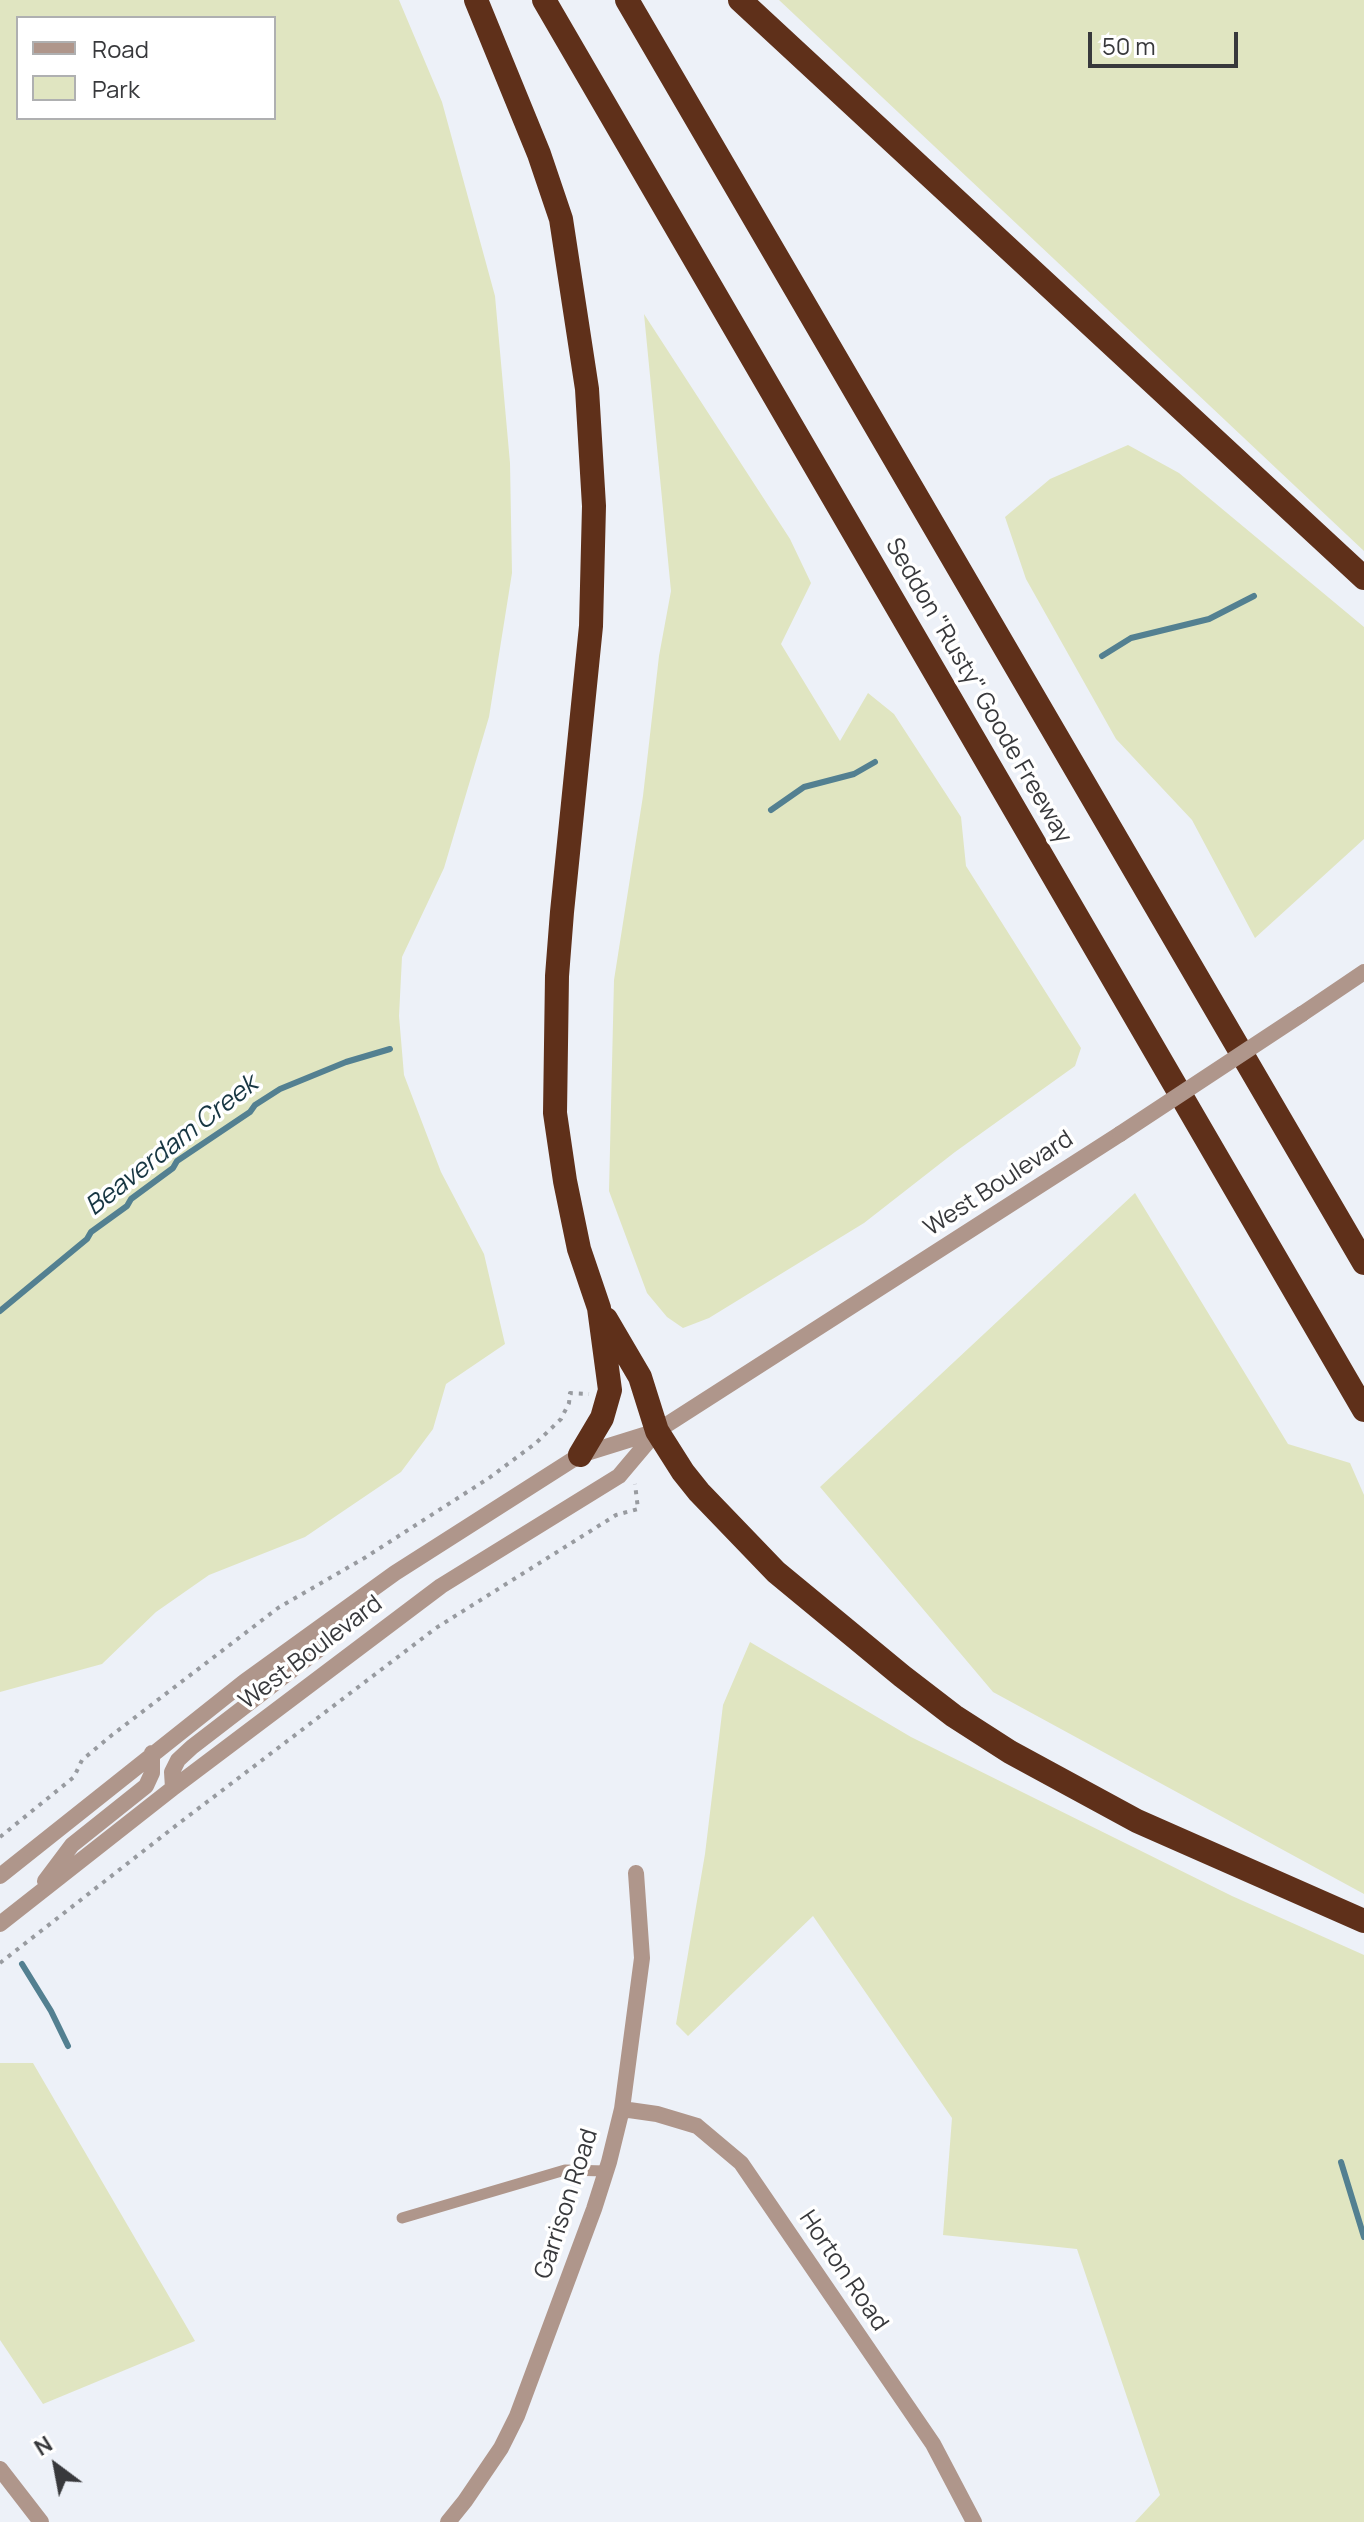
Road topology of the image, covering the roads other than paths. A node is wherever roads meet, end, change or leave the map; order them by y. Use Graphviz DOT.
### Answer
graph roads {
  1 [pos="476,0"];
  2 [pos="544,0"];
  3 [pos="627,0"];
  4 [pos="740,0"];
  5 [pos="1364,578"];
  6 [pos="1364,972"];
  7 [pos="1364,1263"];
  8 [pos="599,1308"];
  9 [pos="1364,1410"];
  10 [pos="657,1431"];
  11 [pos="580,1455"];
  12 [pos="383,1581"];
  13 [pos="152,1753"];
  14 [pos="173,1788"];
  15 [pos="636,1873"];
  16 [pos="0,1876"];
  17 [pos="31,1899"];
  18 [pos="1364,1921"];
  19 [pos="0,1924"];
  20 [pos="622,2109"];
  21 [pos="606,2171"];
  22 [pos="402,2218"];
  23 [pos="0,2469"];
  24 [pos="41,2522"];
  25 [pos="448,2522"];
  26 [pos="974,2522"];
  1 -- 8 [label="highway"];
  2 -- 9 [label="highway, Seddon \"Rusty\" Goode Freeway"];
  3 -- 7 [label="highway, Seddon \"Rusty\" Goode Freeway"];
  4 -- 5 [label="highway"];
  6 -- 10 [label="street, West Boulevard, bridge"];
  8 -- 10 [label="highway"];
  8 -- 11 [label="highway"];
  10 -- 11 [label="street, West Boulevard"];
  10 -- 14 [label="street, West Boulevard"];
  10 -- 18 [label="highway"];
  11 -- 12 [label="street, West Boulevard"];
  12 -- 13 [label="street, West Boulevard"];
  12 -- 14 [label="street"];
  13 -- 16 [label="street, West Boulevard"];
  13 -- 17 [label="street"];
  14 -- 17 [label="street, West Boulevard"];
  15 -- 20 [label="street, Garrison Road"];
  17 -- 19 [label="street, West Boulevard"];
  20 -- 21 [label="street, Garrison Road"];
  20 -- 26 [label="street, Horton Road"];
  21 -- 22 [label="lane"];
  21 -- 25 [label="street, Garrison Road"];
  23 -- 24 [label="street"];
}
